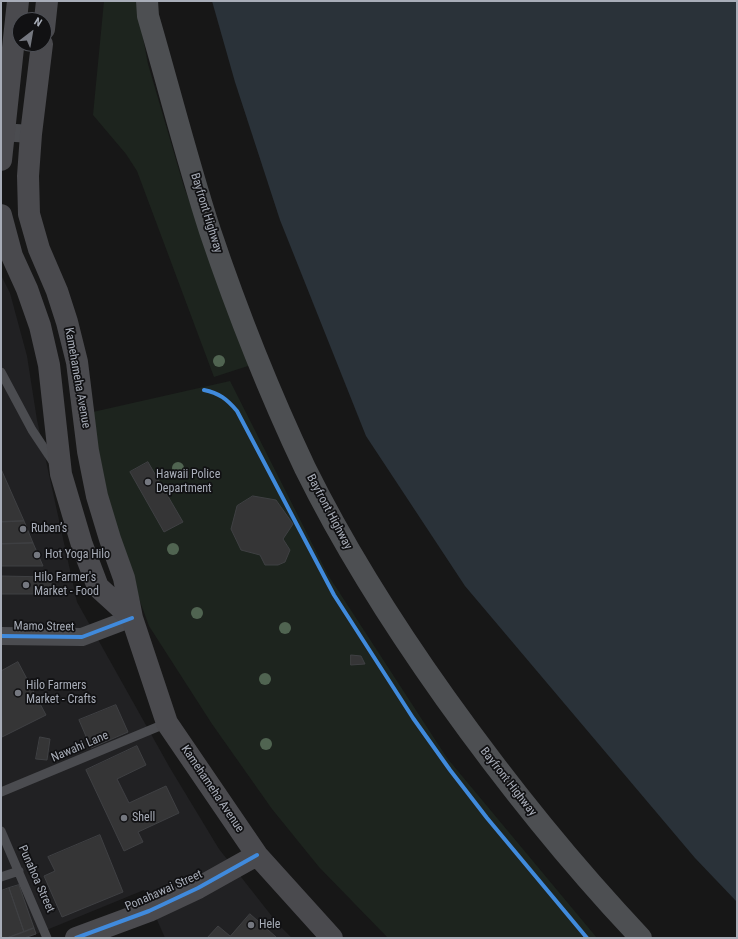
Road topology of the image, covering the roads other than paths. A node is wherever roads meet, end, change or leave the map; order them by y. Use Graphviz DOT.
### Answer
graph roads {
  1 [pos="18,1"];
  2 [pos="47,1"];
  3 [pos="147,6"];
  4 [pos="46,12"];
  5 [pos="41,52"];
  6 [pos="3,132"];
  7 [pos="31,134"];
  8 [pos="1,160"];
  9 [pos="1,215"];
  10 [pos="1,372"];
  11 [pos="61,474"];
  12 [pos="132,618"];
  13 [pos="1,636"];
  14 [pos="167,723"];
  15 [pos="1,792"];
  16 [pos="1,831"];
  17 [pos="257,855"];
  18 [pos="19,871"];
  19 [pos="1,877"];
  20 [pos="47,938"];
  21 [pos="76,938"];
  22 [pos="332,938"];
  23 [pos="641,938"];
  1 -- 6 [label="main road"];
  2 -- 4 [label="main road"];
  3 -- 23 [label="main road, Bayfront Highway"];
  5 -- 7 [label="main road, Kamehameha Avenue"];
  6 -- 7 [label="street"];
  6 -- 8 [label="main road"];
  7 -- 12 [label="main road, Kamehameha Avenue"];
  9 -- 11 [label="main road, Kamehameha Avenue"];
  10 -- 11 [label="lane, Kamehameha Avenue"];
  11 -- 12 [label="main road, Kamehameha Avenue"];
  12 -- 13 [label="street, Mamo Street"];
  12 -- 14 [label="main road, Kamehameha Avenue"];
  14 -- 15 [label="lane, Nawahi Lane"];
  14 -- 17 [label="main road, Kamehameha Avenue"];
  16 -- 18 [label="lane, Punahoa Street"];
  17 -- 21 [label="main road, Ponahawai Street"];
  17 -- 22 [label="main road, Kamehameha Avenue"];
  18 -- 19 [label="lane"];
  18 -- 20 [label="lane, Punahoa Street"];
}
